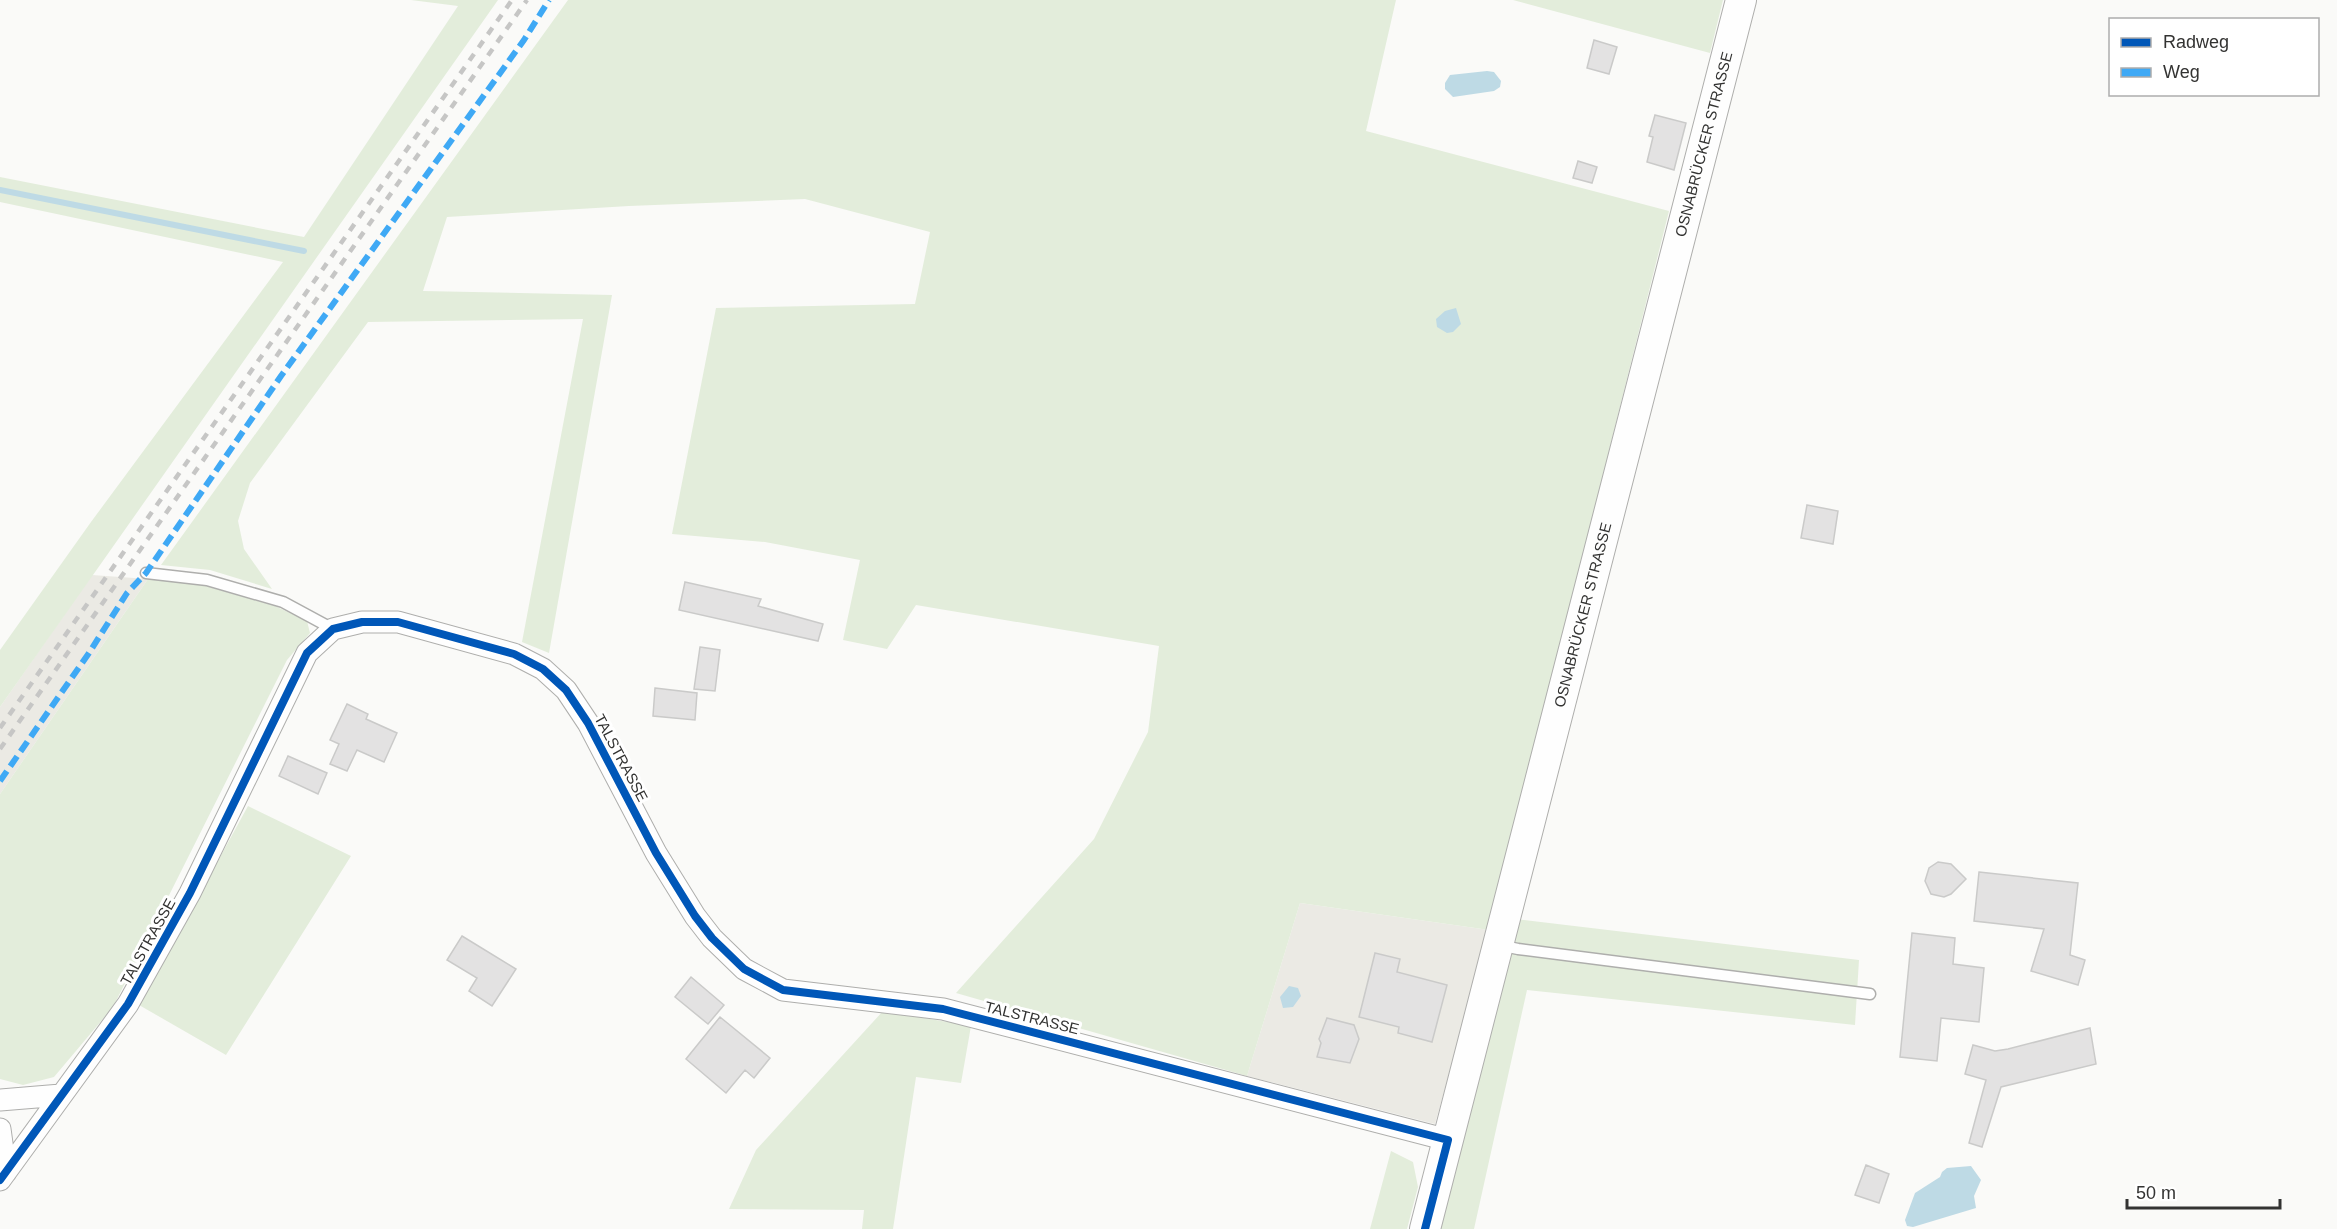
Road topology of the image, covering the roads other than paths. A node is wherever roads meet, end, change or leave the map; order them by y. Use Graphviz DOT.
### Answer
graph roads {
  1 [pos="1741,0"];
  2 [pos="146,573"];
  3 [pos="333,629"];
  4 [pos="1498,944"];
  5 [pos="1870,994"];
  6 [pos="61,1095"];
  7 [pos="0,1100"];
  8 [pos="0,1130"];
  9 [pos="1448,1140"];
  10 [pos="3,1176"];
  11 [pos="1425,1229"];
  1 -- 4 [label="main road, OSNABRÜCKER STRASSE"];
  2 -- 3 [label="lane"];
  3 -- 6 [label="street, TALSTRASSE"];
  3 -- 9 [label="street, TALSTRASSE"];
  4 -- 5 [label="lane"];
  4 -- 9 [label="main road, OSNABRÜCKER STRASSE"];
  6 -- 7 [label="street"];
  6 -- 10 [label="street, TALSTRASSE"];
  8 -- 10 [label="street, TALSTRASSE"];
  9 -- 11 [label="main road, OSNABRÜCKER STRASSE"];
}
